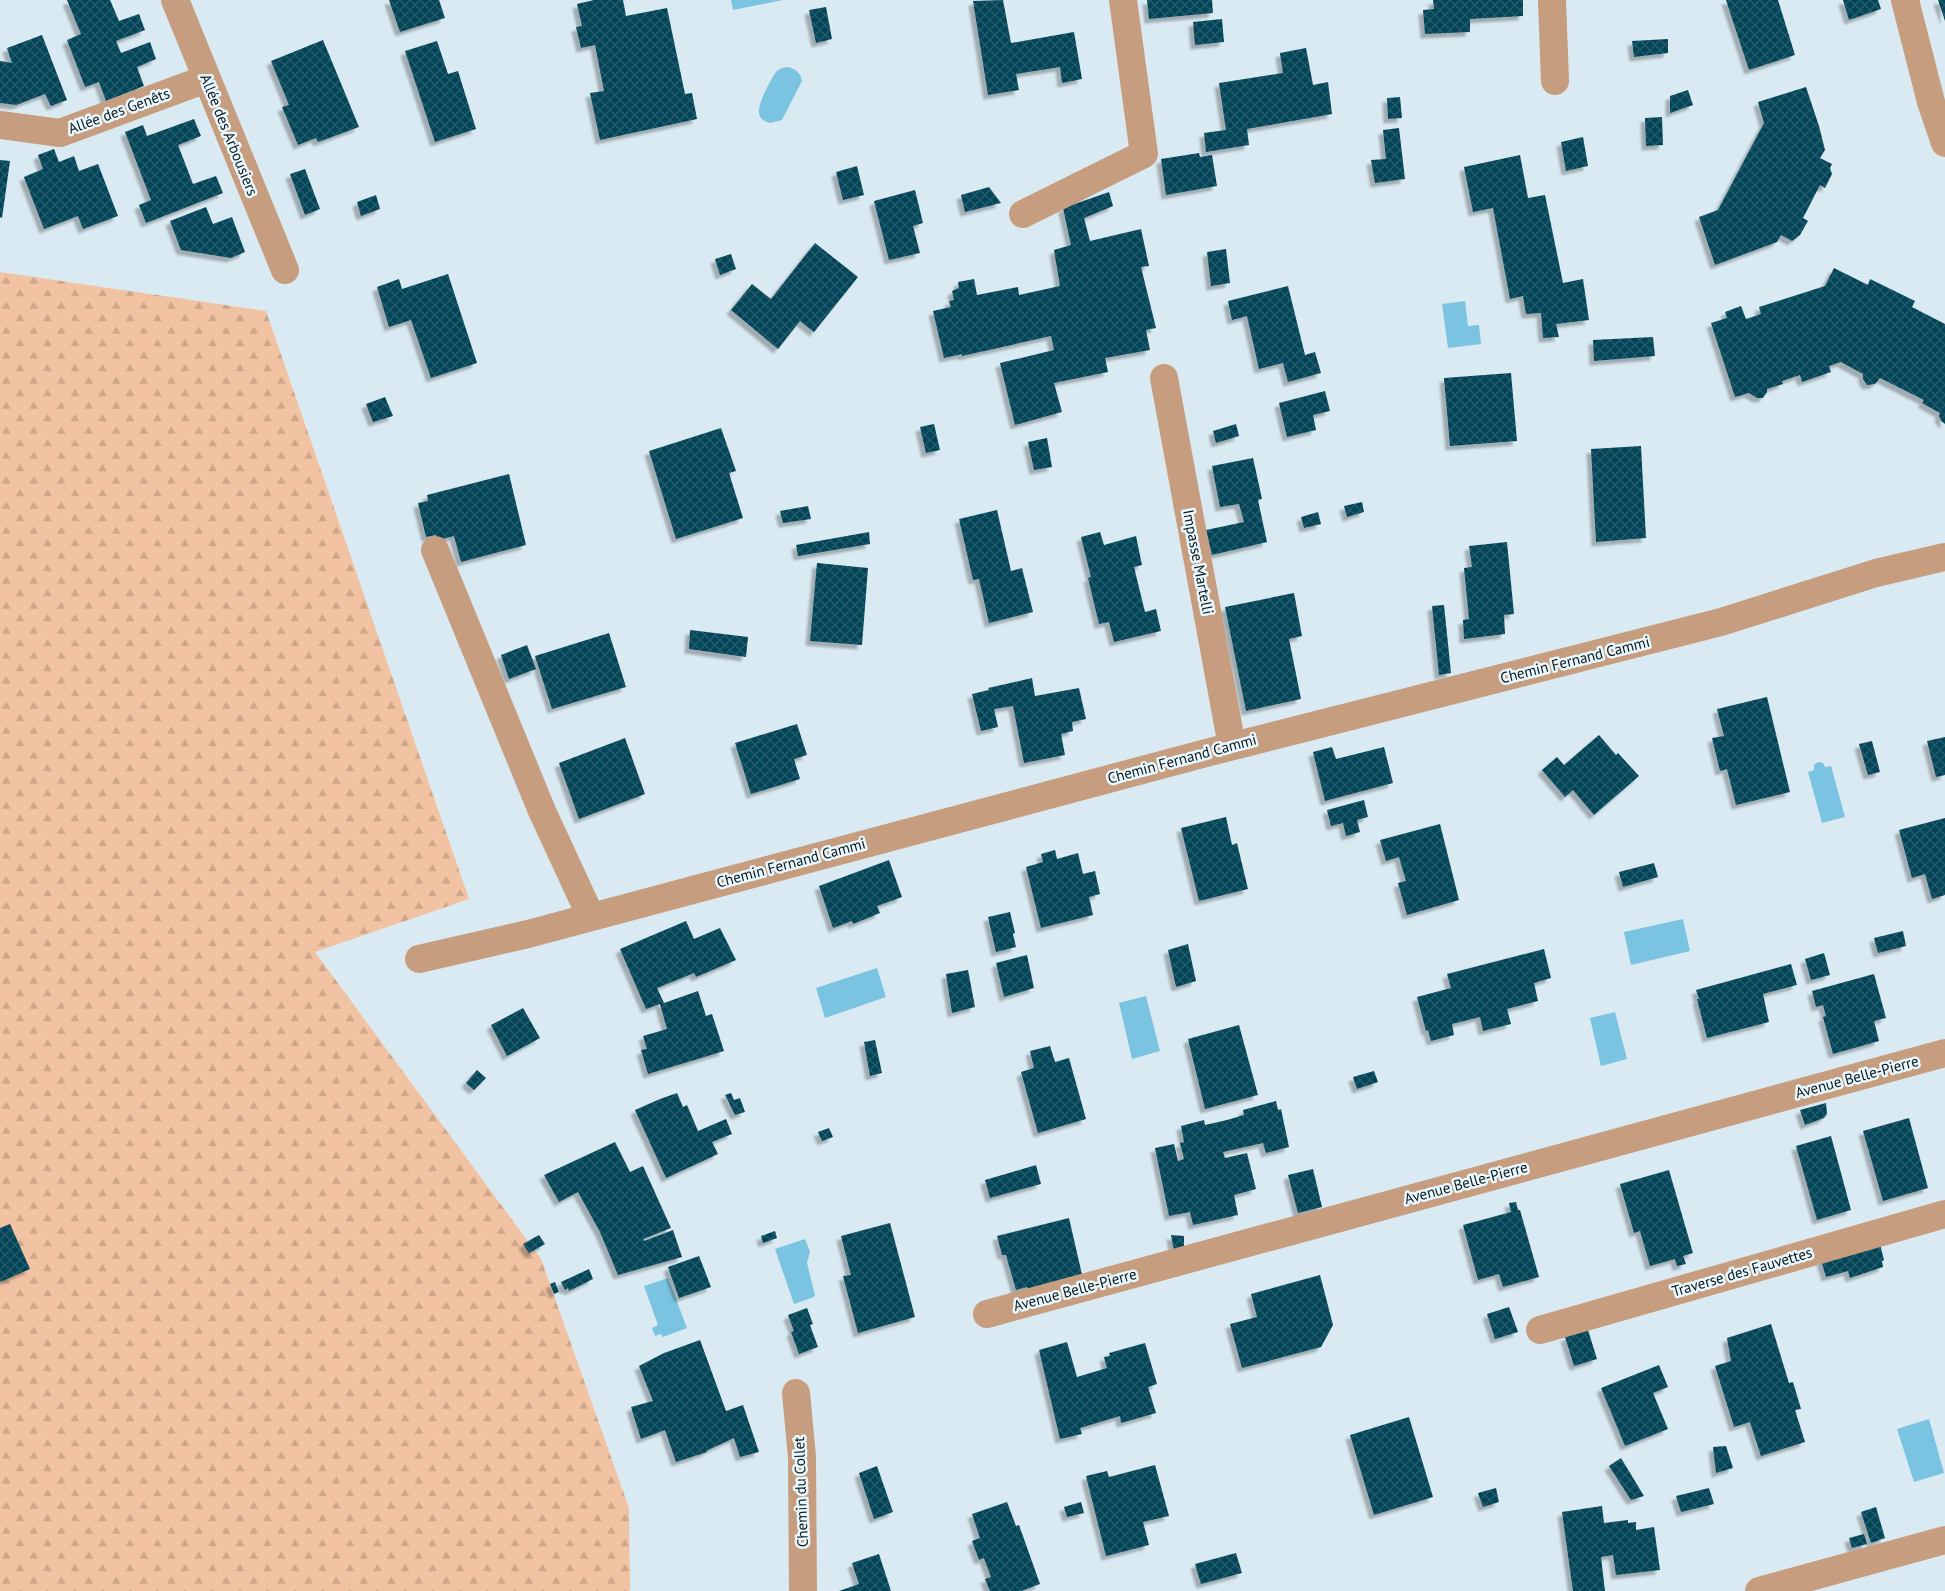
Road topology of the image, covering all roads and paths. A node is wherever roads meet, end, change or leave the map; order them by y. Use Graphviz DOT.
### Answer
graph roads {
  1 [pos="175,0"];
  2 [pos="1123,0"];
  3 [pos="1552,0"];
  4 [pos="1904,0"];
  5 [pos="206,79"];
  6 [pos="1555,81"];
  7 [pos="0,126"];
  8 [pos="1945,143"];
  9 [pos="1023,214"];
  10 [pos="285,270"];
  11 [pos="1164,378"];
  12 [pos="435,550"];
  13 [pos="1945,557"];
  14 [pos="1232,746"];
  15 [pos="591,917"];
  16 [pos="418,959"];
  17 [pos="1945,1053"];
  18 [pos="1945,1214"];
  19 [pos="987,1314"];
  20 [pos="1540,1330"];
  21 [pos="796,1393"];
  22 [pos="1945,1540"];
  23 [pos="803,1591"];
  24 [pos="1759,1591"];
  1 -- 5 [label="street, Allée des Arbousiers"];
  2 -- 9 [label="street"];
  3 -- 6 [label="street"];
  4 -- 8 [label="street"];
  5 -- 7 [label="street, Allée des Genêts"];
  5 -- 10 [label="street, Allée des Arbousiers"];
  11 -- 14 [label="street, Impasse Martelli"];
  12 -- 15 [label="street"];
  13 -- 14 [label="street, Chemin Fernand Cammi"];
  14 -- 15 [label="street, Chemin Fernand Cammi"];
  15 -- 16 [label="street, Chemin Fernand Cammi"];
  17 -- 19 [label="street, Avenue Belle-Pierre"];
  18 -- 20 [label="street, Traverse des Fauvettes"];
  21 -- 23 [label="street, Chemin du Collet"];
  22 -- 24 [label="street"];
}
